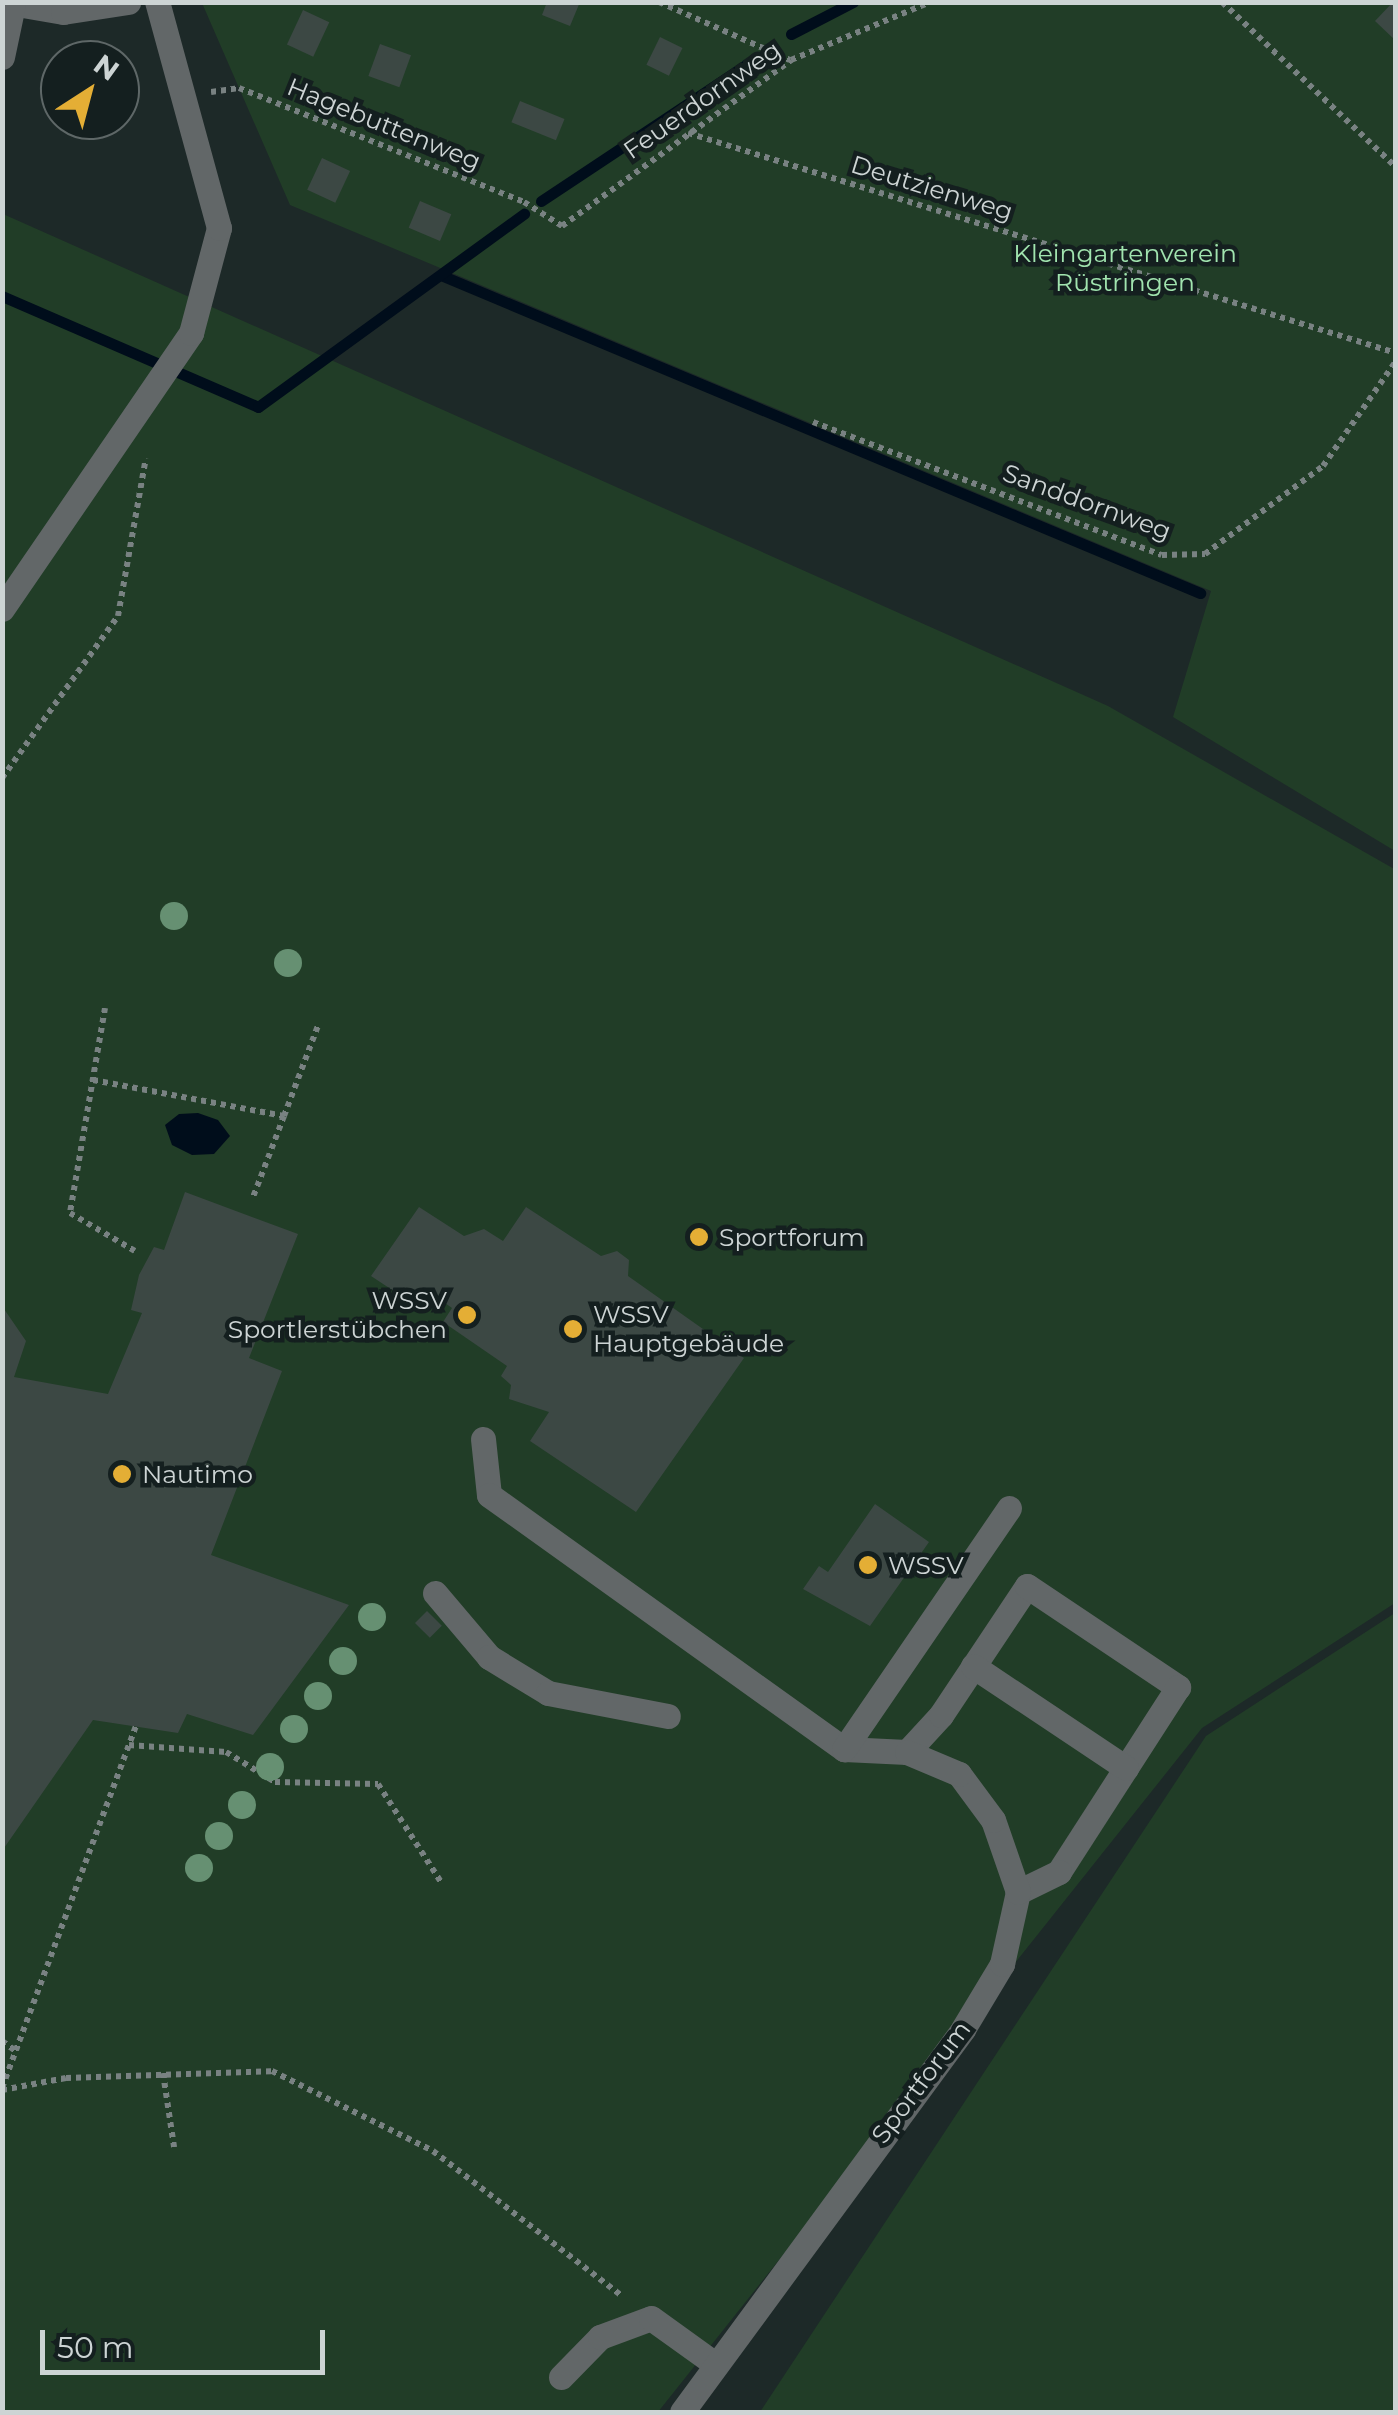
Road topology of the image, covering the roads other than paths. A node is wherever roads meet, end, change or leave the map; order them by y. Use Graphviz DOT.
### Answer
graph roads {
  1 [pos="128,2"];
  2 [pos="157,2"];
  3 [pos="9,4"];
  4 [pos="2,56"];
  5 [pos="2,609"];
  6 [pos="483,1439"];
  7 [pos="1008,1508"];
  8 [pos="435,1592"];
  9 [pos="973,1666"];
  10 [pos="668,1716"];
  11 [pos="844,1749"];
  12 [pos="906,1752"];
  13 [pos="1126,1768"];
  14 [pos="1018,1892"];
  15 [pos="715,2364"];
  16 [pos="561,2376"];
  17 [pos="682,2412"];
  1 -- 3 [label="street"];
  2 -- 5 [label="street"];
  3 -- 4 [label="street"];
  6 -- 11 [label="street"];
  7 -- 11 [label="street"];
  8 -- 10 [label="street"];
  9 -- 12 [label="street"];
  9 -- 13 [label="street"];
  9 -- 13 [label="street"];
  11 -- 12 [label="street"];
  12 -- 14 [label="street"];
  13 -- 14 [label="street"];
  14 -- 15 [label="street, Sportforum"];
  15 -- 16 [label="street"];
  15 -- 17 [label="street, Sportforum"];
}
